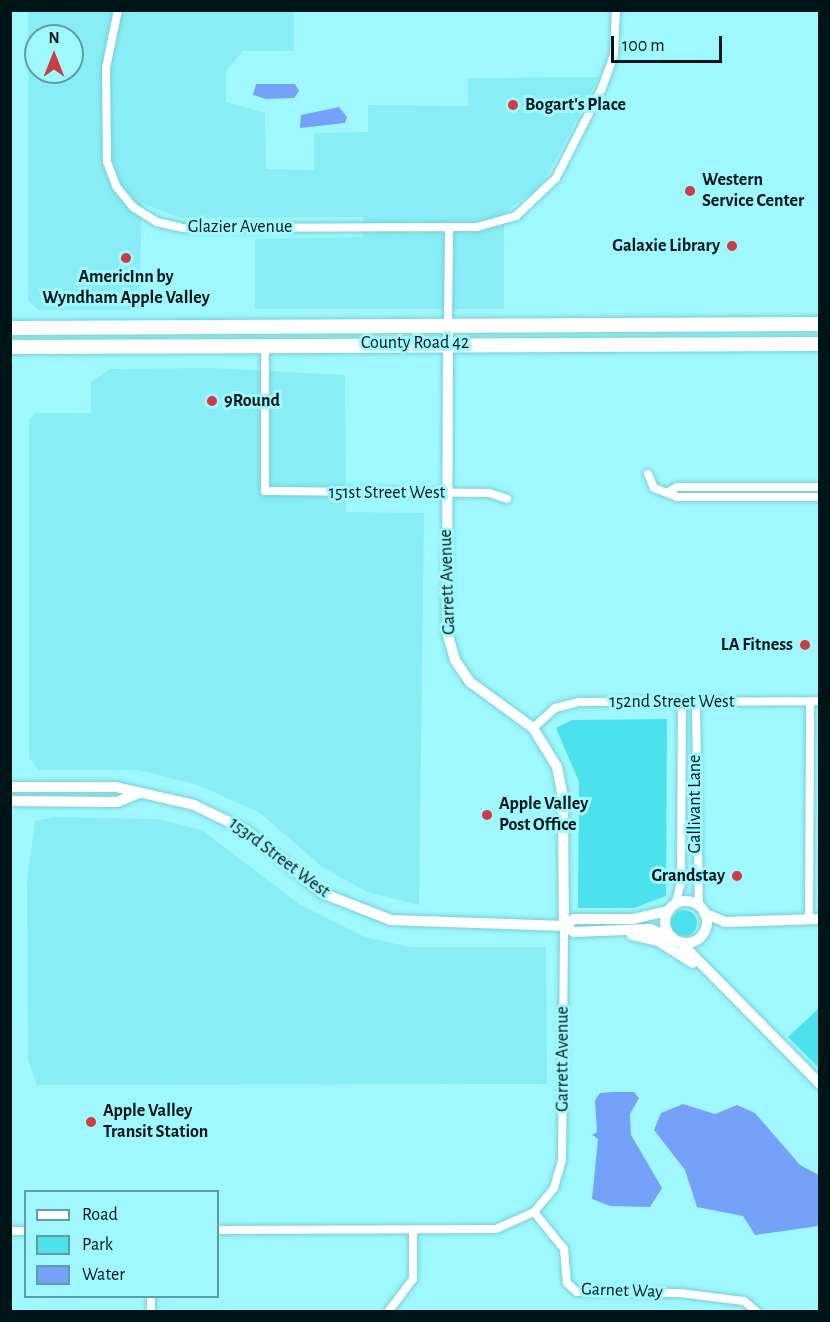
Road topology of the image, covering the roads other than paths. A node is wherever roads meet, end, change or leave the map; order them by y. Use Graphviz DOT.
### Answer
graph roads {
  1 [pos="118,10"];
  2 [pos="616,10"];
  3 [pos="449,227"];
  4 [pos="819,324"];
  5 [pos="448,327"];
  6 [pos="10,328"];
  7 [pos="265,343"];
  8 [pos="448,343"];
  9 [pos="819,344"];
  10 [pos="10,347"];
  11 [pos="648,474"];
  12 [pos="819,487"];
  13 [pos="668,492"];
  14 [pos="446,493"];
  15 [pos="819,497"];
  16 [pos="507,499"];
  17 [pos="815,701"];
  18 [pos="682,702"];
  19 [pos="696,702"];
  20 [pos="533,728"];
  21 [pos="10,788"];
  22 [pos="137,794"];
  23 [pos="10,801"];
  24 [pos="672,908"];
  25 [pos="701,910"];
  26 [pos="814,919"];
  27 [pos="564,926"];
  28 [pos="617,933"];
  29 [pos="676,940"];
  30 [pos="714,978"];
  31 [pos="819,1084"];
  32 [pos="534,1212"];
  33 [pos="219,1230"];
  34 [pos="413,1230"];
  35 [pos="388,1311"];
  36 [pos="757,1311"];
  1 -- 3 [label="street, Glazier Avenue"];
  2 -- 3 [label="street"];
  3 -- 5 [label="street, Garrett Avenue"];
  4 -- 5 [label="highway, County Road 42"];
  5 -- 6 [label="highway, County Road 42"];
  5 -- 8 [label="street, Garrett Avenue"];
  7 -- 8 [label="highway, County Road 42"];
  7 -- 10 [label="highway, County Road 42"];
  7 -- 14 [label="street, 151st Street West"];
  8 -- 9 [label="highway, County Road 42"];
  8 -- 14 [label="street, Garrett Avenue"];
  11 -- 13 [label="street"];
  12 -- 13 [label="street"];
  13 -- 15 [label="street"];
  14 -- 16 [label="street, 151st Street West"];
  14 -- 20 [label="street, Garrett Avenue"];
  17 -- 19 [label="street, 152nd Street West"];
  17 -- 26 [label="street"];
  18 -- 19 [label="street, 152nd Street West"];
  18 -- 20 [label="street, 152nd Street West"];
  18 -- 24 [label="street, Gallivant Lane"];
  19 -- 25 [label="street, Gallivant Lane"];
  20 -- 27 [label="street, Garrett Avenue"];
  21 -- 22 [label="street, 153rd Street West"];
  22 -- 23 [label="street"];
  22 -- 27 [label="street, 153rd Street West"];
  24 -- 25 [label="street, 153rd Street West"];
  24 -- 27 [label="street, 153rd Street West"];
  24 -- 29 [label="street"];
  25 -- 26 [label="street"];
  25 -- 29 [label="street"];
  27 -- 28 [label="street, 153rd Street West"];
  27 -- 32 [label="street, Garrett Avenue"];
  28 -- 29 [label="street, 153rd Street West"];
  28 -- 30 [label="street"];
  29 -- 30 [label="street"];
  30 -- 31 [label="street"];
  32 -- 34 [label="street, Garrett Avenue"];
  32 -- 36 [label="street, Garnet Way"];
  33 -- 34 [label="street, Garrett Avenue"];
  34 -- 35 [label="street"];
}
